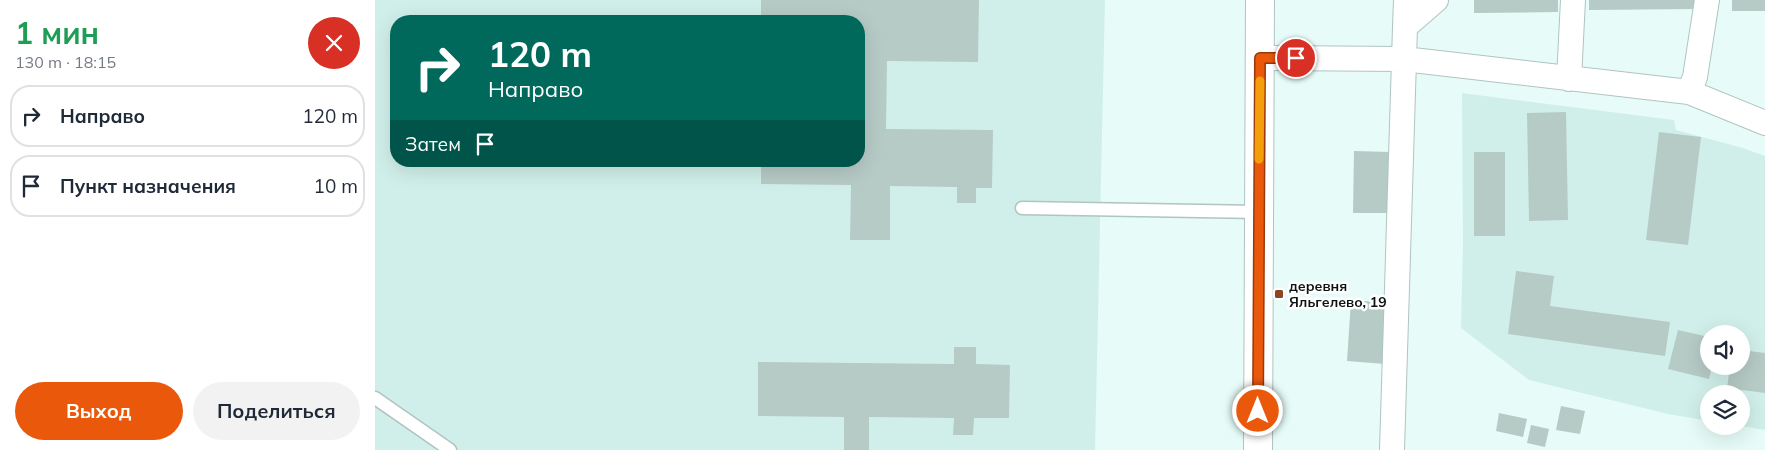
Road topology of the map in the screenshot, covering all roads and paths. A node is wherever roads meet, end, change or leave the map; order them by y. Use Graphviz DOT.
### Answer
graph roads {
  1 [pos="1260,0"];
  2 [pos="1405,0"];
  3 [pos="1436,0"];
  4 [pos="1573,0"];
  5 [pos="1707,0"];
  6 [pos="1405,27"];
  7 [pos="1260,58"];
  8 [pos="1404,59"];
  9 [pos="1569,79"];
  10 [pos="1689,92"];
  11 [pos="1765,123"];
  12 [pos="1022,208"];
  13 [pos="1259,212"];
  14 [pos="375,398"];
  15 [pos="450,450"];
  16 [pos="1258,450"];
  17 [pos="1392,450"];
  1 -- 7 [label="main road"];
  2 -- 6 [label="street"];
  3 -- 6 [label="street"];
  4 -- 9 [label="street"];
  5 -- 10 [label="street"];
  6 -- 8 [label="street"];
  7 -- 8 [label="street"];
  7 -- 13 [label="main road"];
  8 -- 9 [label="street"];
  8 -- 17 [label="street"];
  9 -- 10 [label="street"];
  10 -- 11 [label="street"];
  12 -- 13 [label="lane"];
  13 -- 16 [label="main road"];
  14 -- 15 [label="lane"];
}
